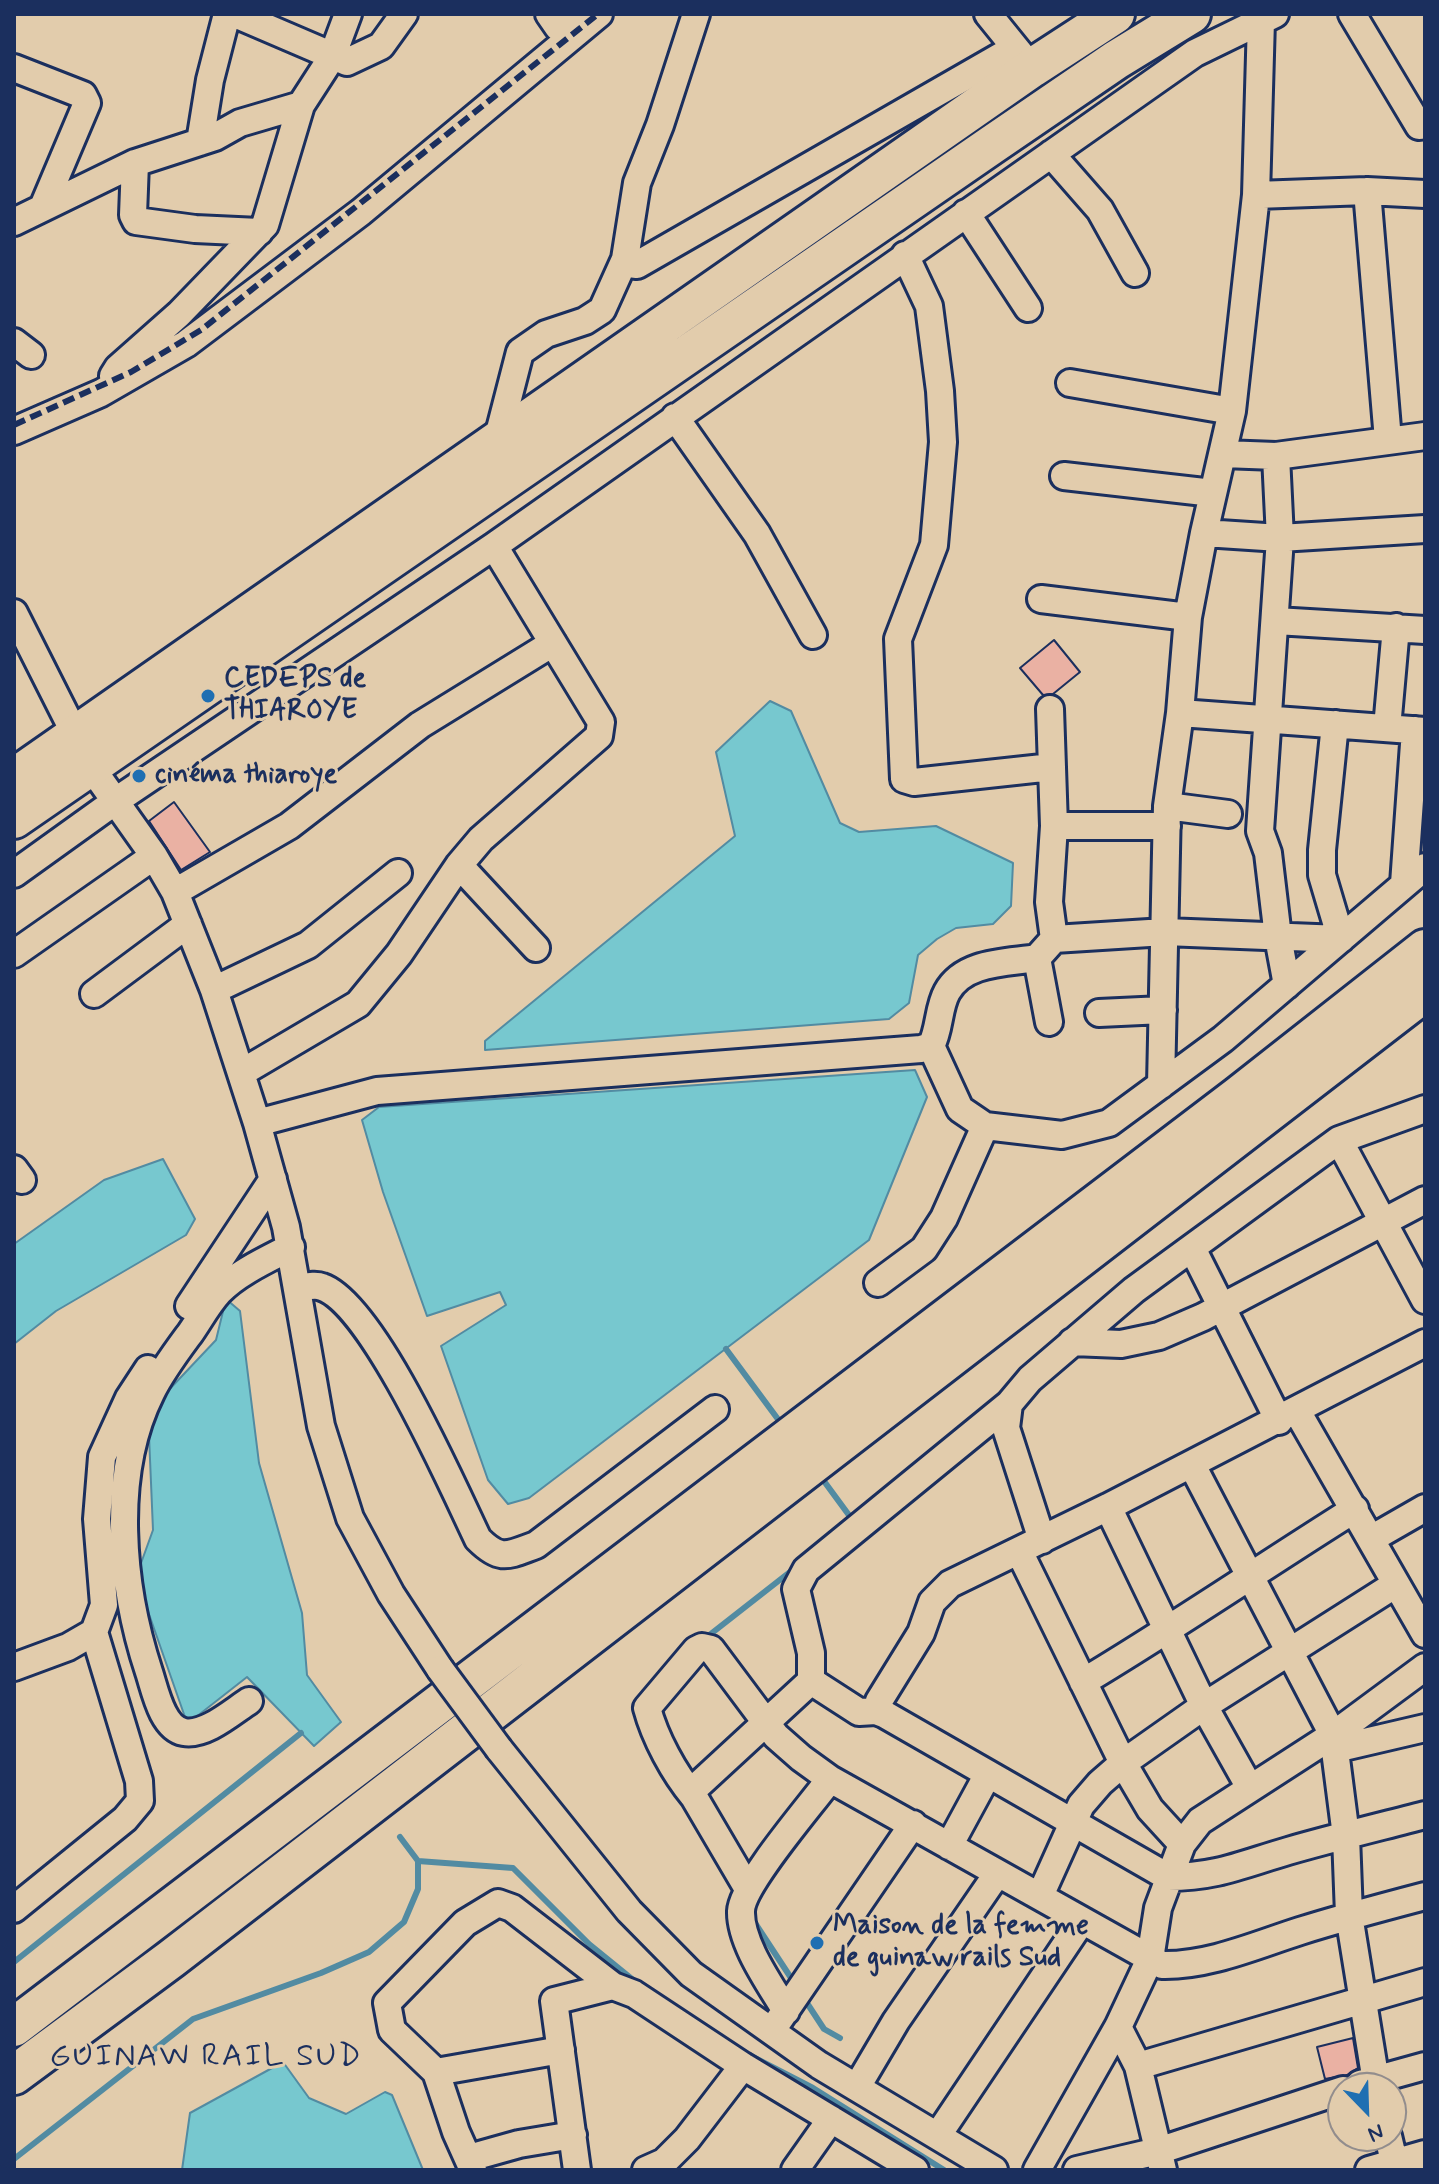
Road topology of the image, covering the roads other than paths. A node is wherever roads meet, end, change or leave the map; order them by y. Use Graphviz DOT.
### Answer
graph roads {
  1 [pos="227,14"];
  2 [pos="235,14"];
  3 [pos="348,14"];
  4 [pos="404,14"];
  5 [pos="549,14"];
  6 [pos="575,14"];
  7 [pos="599,14"];
  8 [pos="696,14"];
  9 [pos="988,14"];
  10 [pos="1115,14"];
  11 [pos="1191,14"];
  12 [pos="1352,14"];
  13 [pos="1268,17"];
  14 [pos="332,57"];
  15 [pos="1023,58"];
  16 [pos="14,68"];
  17 [pos="301,105"];
  18 [pos="1419,126"];
  19 [pos="200,142"];
  20 [pos="1051,154"];
  21 [pos="135,163"];
  22 [pos="1367,191"];
  23 [pos="1425,194"];
  24 [pos="1256,195"];
  25 [pos="43,207"];
  26 [pos="966,213"];
  27 [pos="14,222"];
  28 [pos="259,232"];
  29 [pos="905,255"];
  30 [pos="625,259"];
  31 [pos="1135,273"];
  32 [pos="1028,308"];
  33 [pos="1070,383"];
  34 [pos="101,393"];
  35 [pos="1232,411"];
  36 [pos="675,417"];
  37 [pos="14,431"];
  38 [pos="1425,436"];
  39 [pos="1388,440"];
  40 [pos="497,441"];
  41 [pos="1223,454"];
  42 [pos="1276,456"];
  43 [pos="1064,476"];
  44 [pos="1213,493"];
  45 [pos="1425,529"];
  46 [pos="1204,533"];
  47 [pos="1280,538"];
  48 [pos="494,546"];
  49 [pos="1041,599"];
  50 [pos="14,613"];
  51 [pos="1188,617"];
  52 [pos="1276,621"];
  53 [pos="1396,627"];
  54 [pos="1425,630"];
  55 [pos="813,635"];
  56 [pos="553,643"];
  57 [pos="1050,709"];
  58 [pos="1180,713"];
  59 [pos="1268,718"];
  60 [pos="1335,724"];
  61 [pos="1387,728"];
  62 [pos="1420,731"];
  63 [pos="84,751"];
  64 [pos="1052,767"];
  65 [pos="14,778"];
  66 [pos="117,800"];
  67 [pos="1228,814"];
  68 [pos="1167,816"];
  69 [pos="14,819"];
  70 [pos="1054,826"];
  71 [pos="154,856"];
  72 [pos="459,865"];
  73 [pos="1425,867"];
  74 [pos="398,873"];
  75 [pos="14,874"];
  76 [pos="1404,884"];
  77 [pos="175,892"];
  78 [pos="188,924"];
  79 [pos="1165,932"];
  80 [pos="1278,937"];
  81 [pos="1341,939"];
  82 [pos="536,948"];
  83 [pos="1046,948"];
  84 [pos="1425,949"];
  85 [pos="14,954"];
  86 [pos="1287,985"];
  87 [pos="214,990"];
  88 [pos="1425,992"];
  89 [pos="94,994"];
  90 [pos="1163,1010"];
  91 [pos="1099,1013"];
  92 [pos="1049,1022"];
  93 [pos="931,1046"];
  94 [pos="241,1073"];
  95 [pos="1161,1085"];
  96 [pos="1425,1109"];
  97 [pos="257,1123"];
  98 [pos="985,1126"];
  99 [pos="1339,1140"];
  100 [pos="273,1179"];
  101 [pos="1425,1200"];
  102 [pos="1383,1222"];
  103 [pos="291,1247"];
  104 [pos="1192,1248"];
  105 [pos="878,1283"];
  106 [pos="297,1288"];
  107 [pos="1425,1300"];
  108 [pos="1222,1307"];
  109 [pos="1072,1342"];
  110 [pos="1425,1343"];
  111 [pos="1009,1404"];
  112 [pos="715,1409"];
  113 [pos="1288,1416"];
  114 [pos="1192,1465"];
  115 [pos="1108,1507"];
  116 [pos="1425,1508"];
  117 [pos="1355,1509"];
  118 [pos="1371,1539"];
  119 [pos="1030,1546"];
  120 [pos="1250,1575"];
  121 [pos="1396,1584"];
  122 [pos="94,1632"];
  123 [pos="1168,1632"];
  124 [pos="1425,1634"];
  125 [pos="1289,1651"];
  126 [pos="14,1667"];
  127 [pos="1425,1667"];
  128 [pos="811,1681"];
  129 [pos="1083,1682"];
  130 [pos="249,1701"];
  131 [pos="1204,1706"];
  132 [pos="876,1711"];
  133 [pos="766,1720"];
  134 [pos="1425,1728"];
  135 [pos="1334,1742"];
  136 [pos="1123,1763"];
  137 [pos="988,1774"];
  138 [pos="830,1779"];
  139 [pos="1250,1788"];
  140 [pos="694,1797"];
  141 [pos="1425,1815"];
  142 [pos="1073,1823"];
  143 [pos="913,1824"];
  144 [pos="1346,1836"];
  145 [pos="1182,1844"];
  146 [pos="949,1846"];
  147 [pos="997,1874"];
  148 [pos="1168,1877"];
  149 [pos="748,1889"];
  150 [pos="1040,1896"];
  151 [pos="1425,1896"];
  152 [pos="14,1909"];
  153 [pos="1349,1915"];
  154 [pos="1081,1922"];
  155 [pos="1150,1959"];
  156 [pos="1425,1982"];
  157 [pos="613,1986"];
  158 [pos="1362,1998"];
  159 [pos="778,2022"];
  160 [pos="14,2027"];
  161 [pos="1118,2027"];
  162 [pos="561,2050"];
  163 [pos="743,2066"];
  164 [pos="1138,2066"];
  165 [pos="436,2072"];
  166 [pos="1374,2072"];
  167 [pos="14,2075"];
  168 [pos="857,2087"];
  169 [pos="1327,2096"];
  170 [pos="831,2119"];
  171 [pos="573,2135"];
  172 [pos="938,2135"];
  173 [pos="1425,2154"];
  174 [pos="1160,2160"];
  175 [pos="471,2164"];
  176 [pos="1046,2167"];
  177 [pos="1386,2168"];
  178 [pos="577,2170"];
  179 [pos="646,2170"];
  180 [pos="795,2170"];
  181 [pos="914,2170"];
  182 [pos="994,2170"];
  183 [pos="1077,2170"];
  1 -- 19 [label="street"];
  2 -- 14 [label="street"];
  3 -- 14 [label="street"];
  4 -- 14 [label="street"];
  5 -- 6 [label="street"];
  7 -- 34 [label="street"];
  8 -- 30 [label="street"];
  9 -- 15 [label="street"];
  10 -- 15 [label="highway"];
  11 -- 63 [label="highway"];
  12 -- 18 [label="street"];
  13 -- 20 [label="street"];
  13 -- 24 [label="street"];
  14 -- 17 [label="street"];
  15 -- 30 [label="street"];
  15 -- 40 [label="highway"];
  16 -- 25 [label="street"];
  17 -- 19 [label="street"];
  17 -- 28 [label="street"];
  19 -- 21 [label="street"];
  20 -- 26 [label="street"];
  20 -- 31 [label="street"];
  21 -- 25 [label="street"];
  21 -- 28 [label="street"];
  22 -- 23 [label="street"];
  22 -- 24 [label="street"];
  22 -- 39 [label="street"];
  24 -- 35 [label="street"];
  25 -- 27 [label="street"];
  26 -- 29 [label="street"];
  26 -- 32 [label="street"];
  28 -- 34 [label="street"];
  29 -- 36 [label="street"];
  29 -- 64 [label="street"];
  30 -- 40 [label="street"];
  33 -- 35 [label="street"];
  34 -- 37 [label="street"];
  35 -- 41 [label="street"];
  36 -- 48 [label="street"];
  36 -- 55 [label="street"];
  38 -- 39 [label="street"];
  39 -- 42 [label="street"];
  40 -- 63 [label="highway"];
  41 -- 42 [label="street"];
  41 -- 44 [label="street"];
  42 -- 47 [label="street"];
  43 -- 44 [label="street"];
  44 -- 46 [label="street"];
  45 -- 47 [label="street"];
  46 -- 47 [label="street"];
  46 -- 51 [label="street"];
  47 -- 52 [label="street"];
  48 -- 56 [label="street"];
  48 -- 66 [label="street"];
  49 -- 51 [label="street"];
  50 -- 63 [label="street"];
  51 -- 58 [label="street"];
  52 -- 53 [label="street"];
  52 -- 59 [label="street"];
  53 -- 54 [label="street"];
  53 -- 61 [label="street"];
  56 -- 72 [label="street"];
  56 -- 77 [label="street"];
  57 -- 64 [label="street"];
  58 -- 59 [label="street"];
  58 -- 68 [label="street"];
  59 -- 60 [label="street"];
  59 -- 80 [label="street"];
  60 -- 61 [label="street"];
  60 -- 81 [label="street"];
  61 -- 62 [label="street"];
  62 -- 76 [label="street"];
  63 -- 65 [label="highway"];
  63 -- 66 [label="street"];
  63 -- 69 [label="highway"];
  64 -- 70 [label="street"];
  66 -- 71 [label="street"];
  66 -- 75 [label="street"];
  67 -- 68 [label="street"];
  68 -- 70 [label="street"];
  68 -- 79 [label="street"];
  70 -- 83 [label="street"];
  71 -- 77 [label="street"];
  71 -- 85 [label="street"];
  72 -- 82 [label="street"];
  72 -- 94 [label="street"];
  73 -- 76 [label="street"];
  74 -- 87 [label="street"];
  76 -- 81 [label="street"];
  77 -- 78 [label="street"];
  78 -- 87 [label="street"];
  78 -- 89 [label="street"];
  79 -- 80 [label="street"];
  79 -- 83 [label="street"];
  79 -- 90 [label="street"];
  80 -- 81 [label="street"];
  80 -- 86 [label="street"];
  81 -- 86 [label="street"];
  83 -- 92 [label="street"];
  83 -- 93 [label="street"];
  84 -- 160 [label="highway"];
  86 -- 95 [label="street"];
  87 -- 94 [label="street"];
  88 -- 167 [label="highway"];
  90 -- 91 [label="street"];
  90 -- 95 [label="street"];
  93 -- 97 [label="street"];
  93 -- 98 [label="street"];
  94 -- 97 [label="street"];
  95 -- 98 [label="street"];
  96 -- 99 [label="street"];
  97 -- 100 [label="street"];
  98 -- 105 [label="street"];
  99 -- 102 [label="street"];
  99 -- 104 [label="street"];
  100 -- 103 [label="street"];
  100 -- 122 [label="street"];
  101 -- 102 [label="street"];
  102 -- 107 [label="street"];
  102 -- 108 [label="street"];
  103 -- 106 [label="street"];
  103 -- 130 [label="street"];
  104 -- 108 [label="street"];
  104 -- 109 [label="street"];
  106 -- 112 [label="street"];
  106 -- 159 [label="street, bridge"];
  108 -- 109 [label="street"];
  108 -- 113 [label="street"];
  109 -- 111 [label="street"];
  110 -- 113 [label="street"];
  111 -- 119 [label="street"];
  111 -- 128 [label="street"];
  113 -- 114 [label="street"];
  113 -- 117 [label="street"];
  114 -- 115 [label="street"];
  114 -- 120 [label="street"];
  115 -- 119 [label="street"];
  115 -- 123 [label="street"];
  116 -- 118 [label="street"];
  117 -- 118 [label="street"];
  117 -- 120 [label="street"];
  118 -- 121 [label="street"];
  119 -- 129 [label="street"];
  119 -- 132 [label="street"];
  120 -- 123 [label="street"];
  120 -- 125 [label="street"];
  121 -- 124 [label="street"];
  121 -- 125 [label="street"];
  122 -- 126 [label="street"];
  122 -- 152 [label="street"];
  123 -- 129 [label="street"];
  123 -- 131 [label="street"];
  125 -- 131 [label="street"];
  125 -- 135 [label="street"];
  127 -- 135 [label="street"];
  128 -- 132 [label="street"];
  128 -- 133 [label="street"];
  129 -- 136 [label="street"];
  131 -- 136 [label="street"];
  131 -- 139 [label="street"];
  132 -- 137 [label="street"];
  133 -- 138 [label="street"];
  133 -- 140 [label="street"];
  133 -- 140 [label="street"];
  134 -- 135 [label="street"];
  135 -- 139 [label="street"];
  135 -- 144 [label="street"];
  136 -- 142 [label="street"];
  136 -- 145 [label="street"];
  137 -- 142 [label="street"];
  137 -- 146 [label="street"];
  138 -- 143 [label="street"];
  138 -- 149 [label="street"];
  139 -- 145 [label="street"];
  140 -- 149 [label="street"];
  141 -- 144 [label="street"];
  142 -- 148 [label="street"];
  142 -- 150 [label="street"];
  143 -- 146 [label="street"];
  143 -- 159 [label="street"];
  144 -- 148 [label="street"];
  144 -- 153 [label="street"];
  145 -- 148 [label="street"];
  146 -- 147 [label="street"];
  147 -- 150 [label="street"];
  147 -- 168 [label="street"];
  148 -- 155 [label="street"];
  149 -- 159 [label="street"];
  150 -- 154 [label="street"];
  151 -- 153 [label="street"];
  153 -- 155 [label="street"];
  153 -- 158 [label="street"];
  154 -- 155 [label="street"];
  154 -- 172 [label="street"];
  155 -- 161 [label="street"];
  156 -- 158 [label="street"];
  157 -- 162 [label="street"];
  157 -- 163 [label="street"];
  157 -- 165 [label="street"];
  158 -- 164 [label="street"];
  158 -- 166 [label="street"];
  159 -- 168 [label="street"];
  161 -- 164 [label="street"];
  161 -- 176 [label="street"];
  162 -- 165 [label="street"];
  162 -- 171 [label="street"];
  163 -- 170 [label="street"];
  163 -- 179 [label="street"];
  164 -- 174 [label="street"];
  165 -- 175 [label="street"];
  168 -- 172 [label="street"];
  169 -- 174 [label="street"];
  170 -- 180 [label="street"];
  170 -- 181 [label="street"];
  171 -- 175 [label="street"];
  171 -- 178 [label="street"];
  172 -- 182 [label="street"];
  173 -- 177 [label="street"];
  174 -- 183 [label="street"];
}
